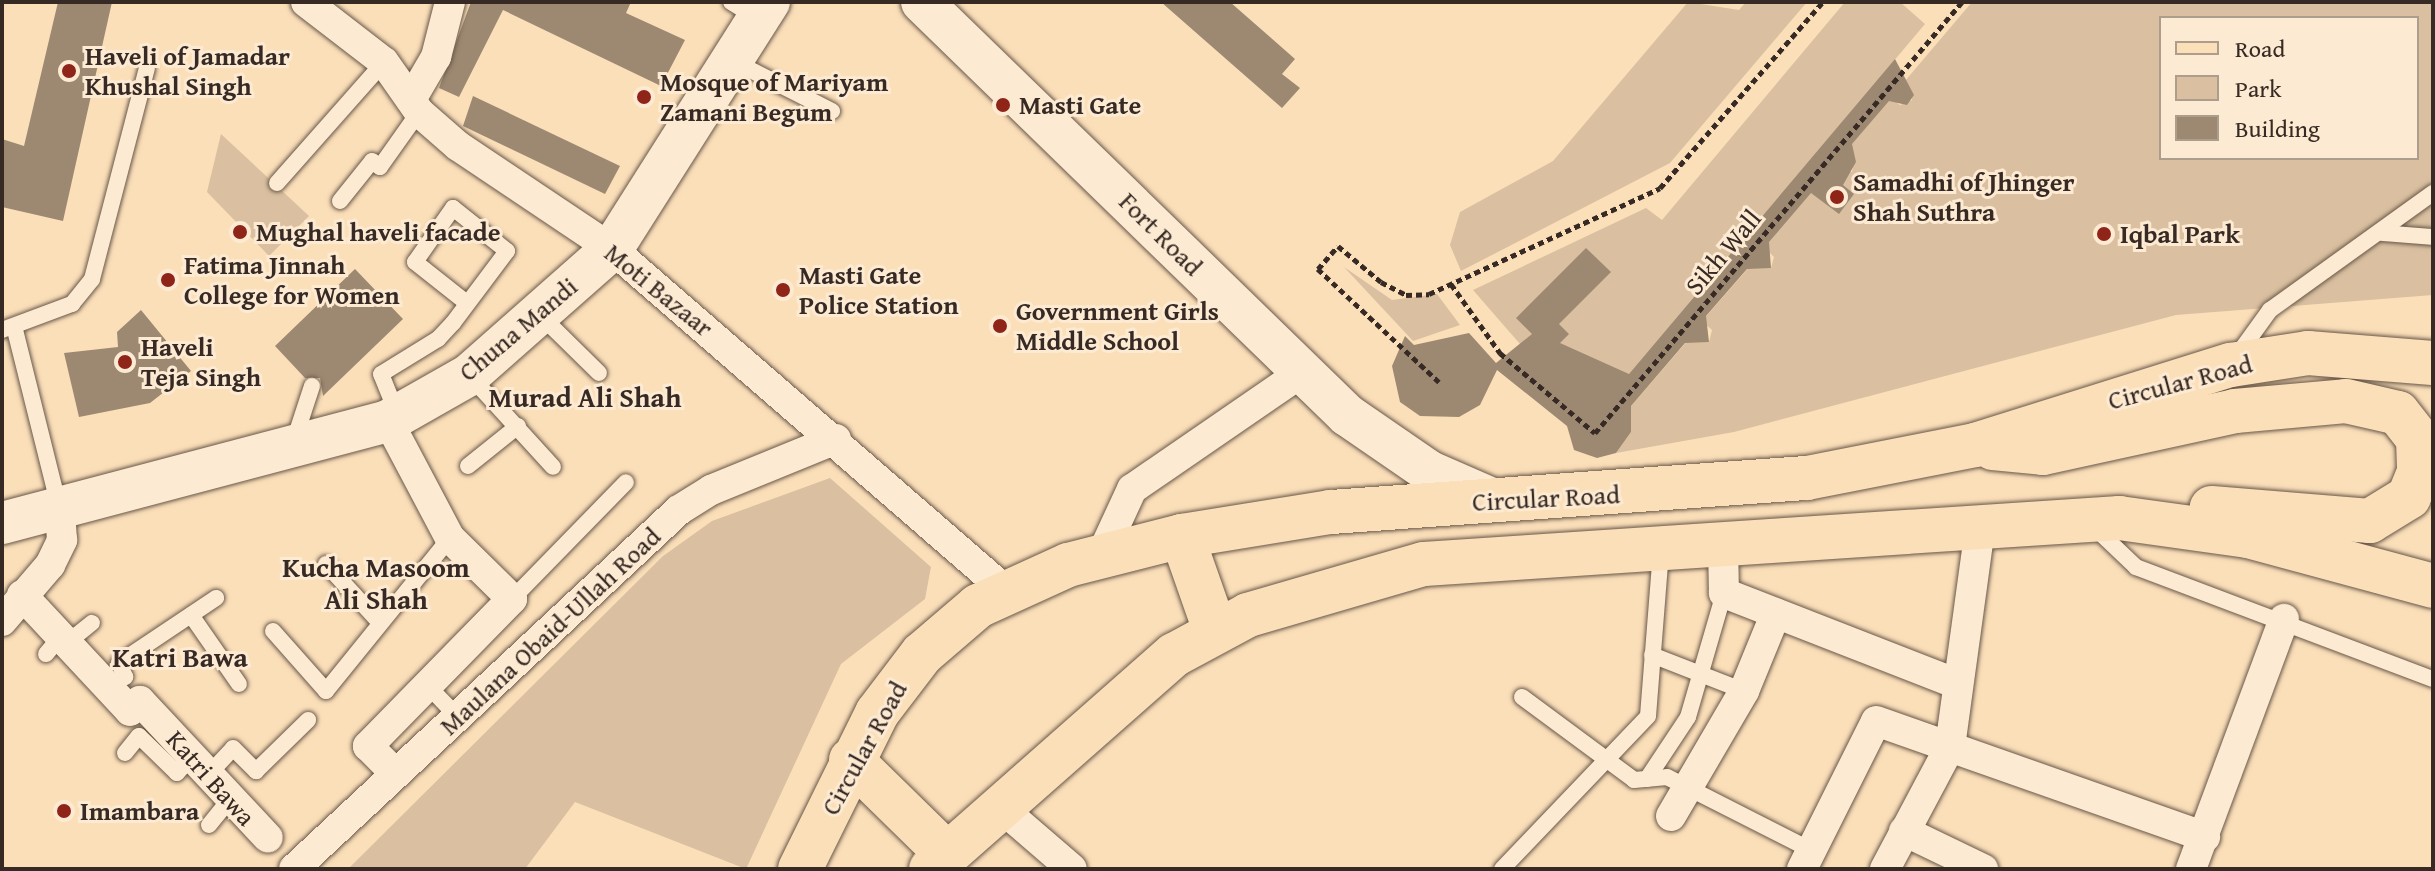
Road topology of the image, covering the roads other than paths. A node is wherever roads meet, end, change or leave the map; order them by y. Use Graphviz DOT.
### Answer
graph roads {
  1 [pos="306,2"];
  2 [pos="450,2"];
  3 [pos="922,2"];
  4 [pos="753,7"];
  5 [pos="733,61"];
  6 [pos="384,62"];
  7 [pos="147,68"];
  8 [pos="416,105"];
  9 [pos="832,111"];
  10 [pos="277,183"];
  11 [pos="2433,193"];
  12 [pos="340,201"];
  13 [pos="2382,233"];
  14 [pos="2433,237"];
  15 [pos="612,249"];
  16 [pos="467,303"];
  17 [pos="537,313"];
  18 [pos="8,330"];
  19 [pos="2433,363"];
  20 [pos="2231,365"];
  21 [pos="599,373"];
  22 [pos="1301,373"];
  23 [pos="469,375"];
  24 [pos="312,386"];
  25 [pos="394,419"];
  26 [pos="518,426"];
  27 [pos="836,439"];
  28 [pos="1975,445"];
  29 [pos="292,446"];
  30 [pos="468,466"];
  31 [pos="553,467"];
  32 [pos="626,482"];
  33 [pos="1494,500"];
  34 [pos="60,509"];
  35 [pos="2103,519"];
  36 [pos="1981,522"];
  37 [pos="2,523"];
  38 [pos="1182,536"];
  39 [pos="450,538"];
  40 [pos="1723,543"];
  41 [pos="1661,545"];
  42 [pos="1101,556"];
  43 [pos="326,564"];
  44 [pos="2433,586"];
  45 [pos="1005,590"];
  46 [pos="1724,593"];
  47 [pos="22,595"];
  48 [pos="216,598"];
  49 [pos="512,599"];
  50 [pos="1776,613"];
  51 [pos="191,615"];
  52 [pos="2284,619"];
  53 [pos="2,621"];
  54 [pos="92,623"];
  55 [pos="380,623"];
  56 [pos="1215,630"];
  57 [pos="273,631"];
  58 [pos="58,644"];
  59 [pos="1652,655"];
  60 [pos="1700,674"];
  61 [pos="2433,679"];
  62 [pos="1955,683"];
  63 [pos="239,684"];
  64 [pos="106,685"];
  65 [pos="427,685"];
  66 [pos="1744,691"];
  67 [pos="1522,697"];
  68 [pos="452,711"];
  69 [pos="308,720"];
  70 [pos="1950,747"];
  71 [pos="125,753"];
  72 [pos="851,760"];
  73 [pos="1608,761"];
  74 [pos="201,764"];
  75 [pos="391,769"];
  76 [pos="1647,779"];
  77 [pos="1687,789"];
  78 [pos="999,806"];
  79 [pos="1671,816"];
  80 [pos="1904,831"];
  81 [pos="2205,837"];
  82 [pos="268,838"];
  83 [pos="1806,860"];
  84 [pos="938,861"];
  85 [pos="294,869"];
  86 [pos="800,869"];
  87 [pos="1072,869"];
  88 [pos="1502,869"];
  89 [pos="1885,869"];
  90 [pos="1983,869"];
  91 [pos="2191,869"];
  1 -- 6 [label="street, Moti Bazaar"];
  2 -- 8 [label="street"];
  3 -- 22 [label="street, Fort Road"];
  4 -- 5 [label="street, Chuna Mandi"];
  5 -- 9 [label="lane"];
  5 -- 15 [label="street, Chuna Mandi"];
  6 -- 8 [label="street, Moti Bazaar"];
  6 -- 10 [label="lane"];
  7 -- 18 [label="lane"];
  8 -- 12 [label="lane"];
  8 -- 15 [label="street, Moti Bazaar"];
  11 -- 13 [label="lane"];
  13 -- 14 [label="lane"];
  13 -- 20 [label="lane"];
  15 -- 17 [label="street, Chuna Mandi"];
  15 -- 27 [label="street, Moti Bazaar"];
  16 -- 16 [label="lane"];
  16 -- 25 [label="lane"];
  17 -- 21 [label="lane"];
  17 -- 23 [label="street, Chuna Mandi"];
  18 -- 34 [label="lane"];
  19 -- 20 [label="main road, Circular Road"];
  20 -- 28 [label="main road, Circular Road"];
  22 -- 33 [label="street, Fort Road"];
  22 -- 42 [label="street"];
  23 -- 25 [label="street, Chuna Mandi"];
  23 -- 26 [label="lane"];
  24 -- 29 [label="lane"];
  25 -- 29 [label="street, Chuna Mandi"];
  25 -- 39 [label="street"];
  26 -- 30 [label="lane"];
  26 -- 31 [label="lane"];
  27 -- 45 [label="street, Moti Bazaar"];
  27 -- 85 [label="street, Maulana Obaid-Ullah Road"];
  28 -- 33 [label="main road, Circular Road"];
  28 -- 35 [label="main road"];
  29 -- 34 [label="street, Chuna Mandi"];
  32 -- 49 [label="lane"];
  33 -- 38 [label="main road, Circular Road"];
  34 -- 37 [label="street, Chuna Mandi"];
  34 -- 47 [label="street"];
  35 -- 36 [label="main road, Circular Road"];
  35 -- 44 [label="main road, Circular Road"];
  35 -- 52 [label="lane"];
  36 -- 40 [label="main road, Circular Road"];
  36 -- 62 [label="street"];
  38 -- 42 [label="main road, Circular Road"];
  38 -- 56 [label="main road"];
  39 -- 49 [label="street"];
  39 -- 55 [label="lane"];
  40 -- 41 [label="main road, Circular Road"];
  40 -- 46 [label="street"];
  41 -- 56 [label="main road, Circular Road"];
  41 -- 59 [label="lane"];
  42 -- 45 [label="main road, Circular Road"];
  43 -- 55 [label="lane"];
  45 -- 72 [label="main road, Circular Road"];
  46 -- 50 [label="street"];
  46 -- 60 [label="lane"];
  47 -- 53 [label="street"];
  47 -- 58 [label="street, Katri Bawa"];
  48 -- 51 [label="lane"];
  49 -- 65 [label="street"];
  50 -- 62 [label="street"];
  50 -- 66 [label="street"];
  51 -- 63 [label="lane"];
  51 -- 64 [label="lane"];
  52 -- 61 [label="lane"];
  52 -- 81 [label="street"];
  54 -- 58 [label="lane"];
  55 -- 57 [label="lane"];
  56 -- 78 [label="main road, Circular Road"];
  58 -- 64 [label="street, Katri Bawa"];
  59 -- 60 [label="lane"];
  59 -- 73 [label="lane"];
  60 -- 66 [label="lane"];
  60 -- 76 [label="lane"];
  62 -- 70 [label="street"];
  64 -- 74 [label="street, Katri Bawa"];
  65 -- 68 [label="lane"];
  65 -- 75 [label="street"];
  66 -- 77 [label="street"];
  67 -- 73 [label="lane"];
  69 -- 74 [label="lane"];
  70 -- 80 [label="street"];
  70 -- 81 [label="street"];
  70 -- 83 [label="street"];
  71 -- 74 [label="lane"];
  72 -- 84 [label="main road"];
  72 -- 86 [label="main road, Circular Road"];
  73 -- 76 [label="lane"];
  73 -- 88 [label="lane"];
  74 -- 82 [label="street, Katri Bawa"];
  76 -- 77 [label="lane"];
  77 -- 79 [label="street"];
  77 -- 83 [label="lane"];
  78 -- 84 [label="main road, Circular Road"];
  78 -- 87 [label="street"];
  80 -- 89 [label="street"];
  80 -- 90 [label="street"];
  81 -- 91 [label="street"];
}
